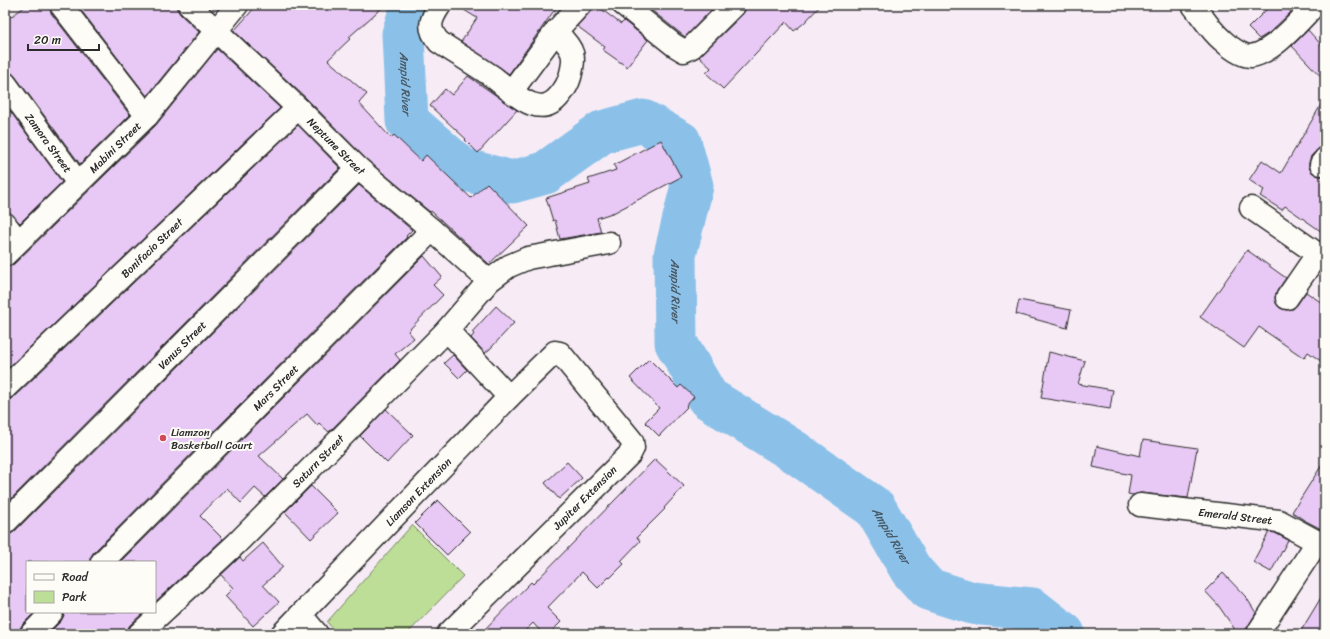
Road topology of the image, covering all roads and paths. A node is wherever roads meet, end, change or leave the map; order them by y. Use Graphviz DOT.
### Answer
graph roads {
  1 [pos="61,5"];
  2 [pos="189,5"];
  3 [pos="237,5"];
  4 [pos="440,5"];
  5 [pos="580,5"];
  6 [pos="624,5"];
  7 [pos="734,5"];
  8 [pos="1315,5"];
  9 [pos="1199,7"];
  10 [pos="216,30"];
  11 [pos="556,31"];
  12 [pos="5,83"];
  13 [pos="511,92"];
  14 [pos="298,108"];
  15 [pos="147,116"];
  16 [pos="358,168"];
  17 [pos="78,183"];
  18 [pos="1251,208"];
  19 [pos="5,224"];
  20 [pos="432,230"];
  21 [pos="609,243"];
  22 [pos="11,248"];
  23 [pos="1321,256"];
  24 [pos="489,281"];
  25 [pos="1287,298"];
  26 [pos="447,330"];
  27 [pos="558,352"];
  28 [pos="5,388"];
  29 [pos="509,397"];
  30 [pos="1140,505"];
  31 [pos="5,523"];
  32 [pos="1322,544"];
  33 [pos="103,561"];
  34 [pos="51,613"];
  35 [pos="301,615"];
  36 [pos="1258,633"];
  37 [pos="31,634"];
  38 [pos="139,634"];
  39 [pos="282,634"];
  40 [pos="317,634"];
  41 [pos="448,634"];
  1 -- 15 [label="street"];
  2 -- 10 [label="street, Neptune Street"];
  3 -- 10 [label="street, Mabini Street"];
  4 -- 13 [label="street"];
  5 -- 11 [label="street"];
  6 -- 7 [label="street"];
  8 -- 9 [label="street"];
  10 -- 14 [label="street, Neptune Street"];
  10 -- 15 [label="street, Mabini Street"];
  11 -- 13 [label="street"];
  11 -- 13 [label="street"];
  12 -- 17 [label="street, Zamora Street"];
  14 -- 16 [label="street, Neptune Street"];
  14 -- 28 [label="street, Bonifacio Street"];
  15 -- 17 [label="street, Mabini Street"];
  16 -- 20 [label="street, Neptune Street"];
  16 -- 31 [label="street, Venus Street"];
  17 -- 22 [label="street, Mabini Street"];
  18 -- 23 [label="street"];
  19 -- 22 [label="street"];
  20 -- 24 [label="street, Neptune Street"];
  20 -- 33 [label="street, Mars Street"];
  21 -- 24 [label="street, Saturn Street"];
  23 -- 25 [label="street"];
  24 -- 26 [label="street, Saturn Street"];
  26 -- 29 [label="street"];
  26 -- 38 [label="street, Saturn Street"];
  27 -- 29 [label="street, Liamson Extension"];
  27 -- 41 [label="street, Jupiter Extension"];
  29 -- 35 [label="street, Liamson Extension"];
  30 -- 32 [label="street, Emerald Street"];
  32 -- 36 [label="street"];
  34 -- 37 [label="street"];
  35 -- 39 [label="street, Liamson Extension"];
  35 -- 40 [label="street"];
}
